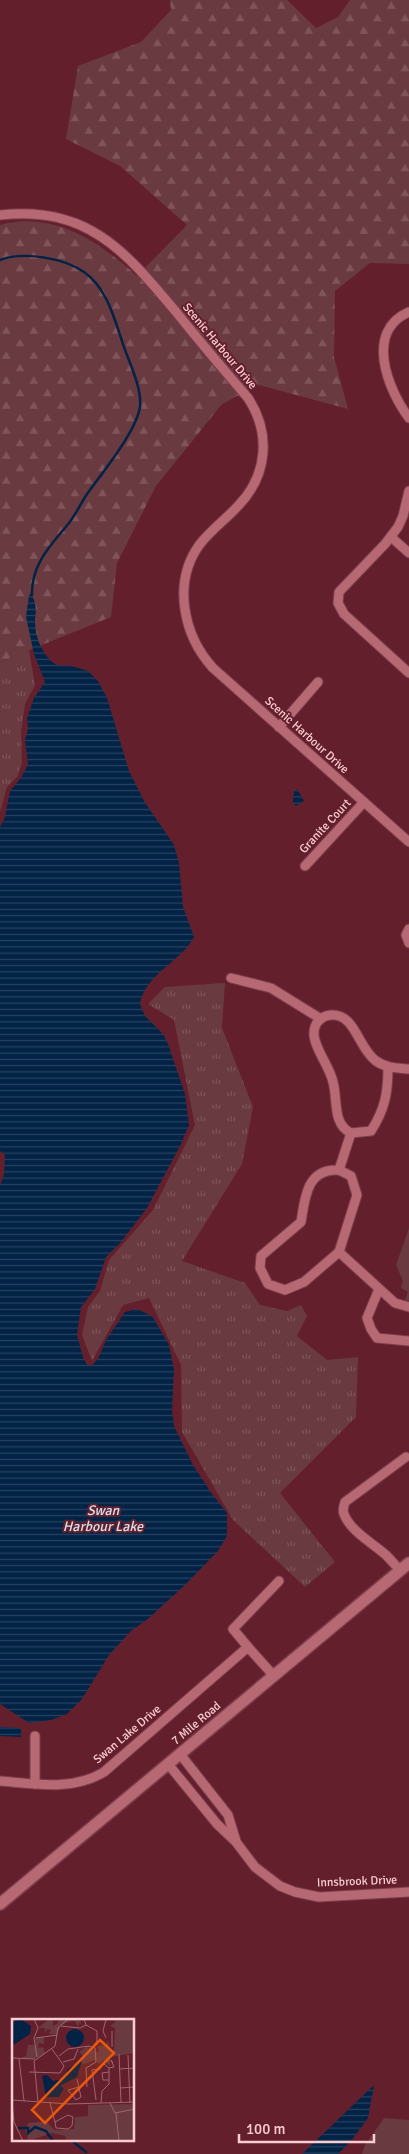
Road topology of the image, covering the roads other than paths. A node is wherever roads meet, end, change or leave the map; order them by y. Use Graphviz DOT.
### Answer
graph roads {
  1 [pos="0,216"];
  2 [pos="409,312"];
  3 [pos="409,418"];
  4 [pos="409,492"];
  5 [pos="391,537"];
  6 [pos="409,553"];
  7 [pos="409,673"];
  8 [pos="318,682"];
  9 [pos="279,727"];
  10 [pos="364,802"];
  11 [pos="409,842"];
  12 [pos="305,866"];
  13 [pos="409,929"];
  14 [pos="409,944"];
  15 [pos="231,978"];
  16 [pos="321,1019"];
  17 [pos="388,1067"];
  18 [pos="409,1070"];
  19 [pos="351,1133"];
  20 [pos="339,1170"];
  21 [pos="339,1252"];
  22 [pos="379,1289"];
  23 [pos="409,1308"];
  24 [pos="409,1341"];
  25 [pos="406,1456"];
  26 [pos="409,1562"];
  27 [pos="400,1570"];
  28 [pos="280,1581"];
  29 [pos="248,1648"];
  30 [pos="274,1676"];
  31 [pos="36,1736"];
  32 [pos="180,1754"];
  33 [pos="168,1764"];
  34 [pos="0,1781"];
  35 [pos="35,1784"];
  36 [pos="236,1842"];
  37 [pos="409,1892"];
  38 [pos="0,1904"];
  1 -- 9 [label="street, Scenic Harbour Drive"];
  2 -- 3 [label="street"];
  4 -- 5 [label="street"];
  5 -- 6 [label="street"];
  5 -- 7 [label="street"];
  8 -- 9 [label="street"];
  9 -- 10 [label="street, Scenic Harbour Drive"];
  10 -- 11 [label="street, Scenic Harbour Drive"];
  10 -- 12 [label="street, Granite Court"];
  13 -- 14 [label="street"];
  15 -- 16 [label="street"];
  16 -- 17 [label="street"];
  16 -- 19 [label="street"];
  17 -- 18 [label="street"];
  17 -- 19 [label="street"];
  19 -- 20 [label="street"];
  20 -- 21 [label="street"];
  20 -- 21 [label="street"];
  21 -- 22 [label="street"];
  22 -- 23 [label="street"];
  22 -- 24 [label="street"];
  25 -- 27 [label="street"];
  26 -- 27 [label="street, 7 Mile Road"];
  27 -- 30 [label="street, 7 Mile Road"];
  28 -- 29 [label="street"];
  29 -- 30 [label="street"];
  29 -- 35 [label="street, Swan Lake Drive"];
  30 -- 32 [label="street, 7 Mile Road"];
  31 -- 35 [label="street"];
  32 -- 33 [label="street, 7 Mile Road"];
  32 -- 36 [label="street, Innsbrook Drive"];
  33 -- 36 [label="street, Innsbrook Drive"];
  33 -- 38 [label="street, 7 Mile Road"];
  34 -- 35 [label="street, Swan Lake Drive"];
  36 -- 37 [label="street, Innsbrook Drive"];
}
